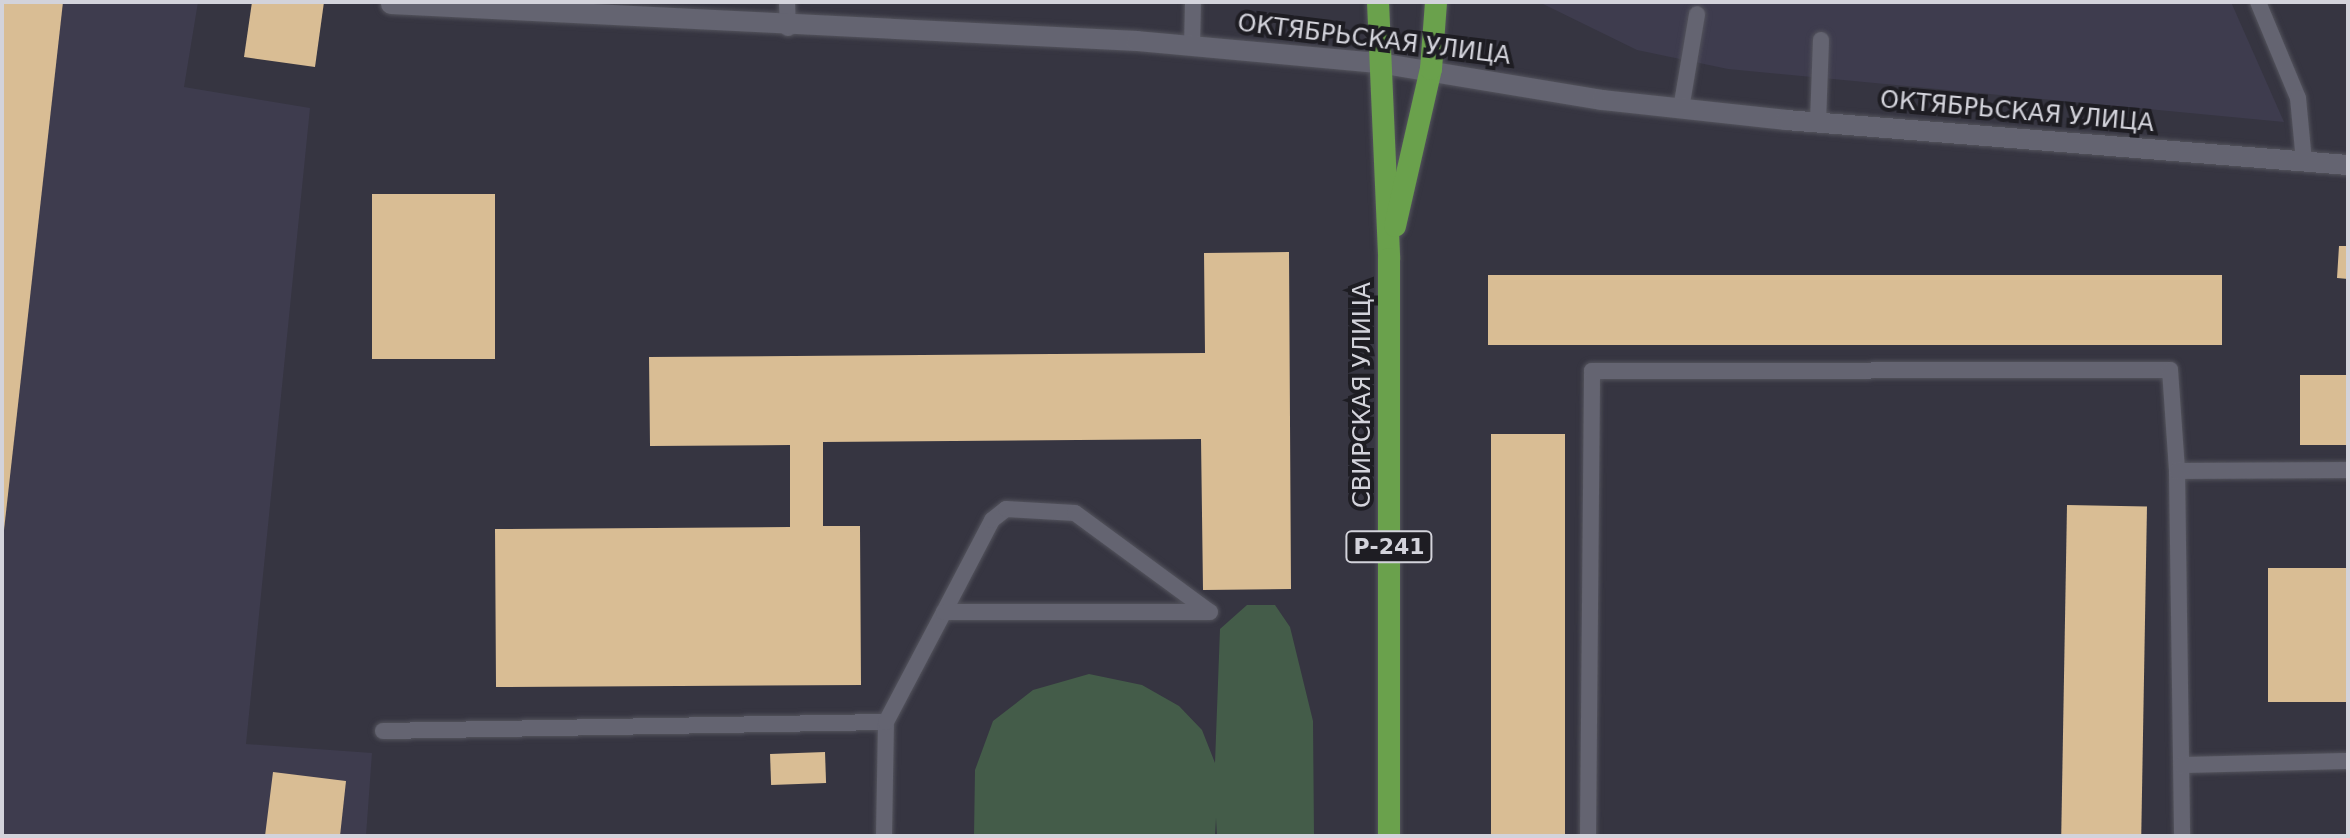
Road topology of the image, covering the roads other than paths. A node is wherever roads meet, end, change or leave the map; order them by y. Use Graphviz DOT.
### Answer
graph roads {
  1 [pos="787,2"];
  2 [pos="1193,2"];
  3 [pos="1378,2"];
  4 [pos="1436,2"];
  5 [pos="2258,2"];
  6 [pos="391,4"];
  7 [pos="1697,14"];
  8 [pos="788,28"];
  9 [pos="1821,40"];
  10 [pos="1192,46"];
  11 [pos="1379,63"];
  12 [pos="1431,69"];
  13 [pos="1681,109"];
  14 [pos="1818,122"];
  15 [pos="2304,161"];
  16 [pos="2348,165"];
  17 [pos="1389,259"];
  18 [pos="2348,470"];
  19 [pos="2177,471"];
  20 [pos="944,612"];
  21 [pos="886,722"];
  22 [pos="383,731"];
  23 [pos="2348,761"];
  24 [pos="2182,765"];
  25 [pos="884,836"];
  26 [pos="1389,836"];
  27 [pos="1588,836"];
  28 [pos="2182,836"];
  1 -- 8 [label="lane"];
  2 -- 10 [label="lane"];
  3 -- 11 [label="highway, СВИРСКАЯ УЛИЦА / Р-241"];
  4 -- 12 [label="highway, Р-241"];
  5 -- 15 [label="lane"];
  6 -- 8 [label="street, ОКТЯБРЬСКАЯ УЛИЦА"];
  7 -- 13 [label="lane"];
  8 -- 10 [label="street, ОКТЯБРЬСКАЯ УЛИЦА"];
  9 -- 14 [label="lane"];
  10 -- 11 [label="street, ОКТЯБРЬСКАЯ УЛИЦА"];
  11 -- 12 [label="street, ОКТЯБРЬСКАЯ УЛИЦА"];
  11 -- 17 [label="highway, СВИРСКАЯ УЛИЦА / Р-241"];
  12 -- 13 [label="street, ОКТЯБРЬСКАЯ УЛИЦА"];
  12 -- 17 [label="highway, Р-241"];
  13 -- 14 [label="street, ОКТЯБРЬСКАЯ УЛИЦА"];
  14 -- 15 [label="street, ОКТЯБРЬСКАЯ УЛИЦА"];
  15 -- 16 [label="street, ОКТЯБРЬСКАЯ УЛИЦА"];
  17 -- 26 [label="highway, СВИРСКАЯ УЛИЦА / Р-241"];
  18 -- 19 [label="lane"];
  19 -- 24 [label="lane"];
  19 -- 27 [label="lane"];
  20 -- 20 [label="lane"];
  20 -- 21 [label="lane"];
  21 -- 22 [label="lane"];
  21 -- 25 [label="lane"];
  23 -- 24 [label="lane"];
  24 -- 28 [label="lane"];
}
